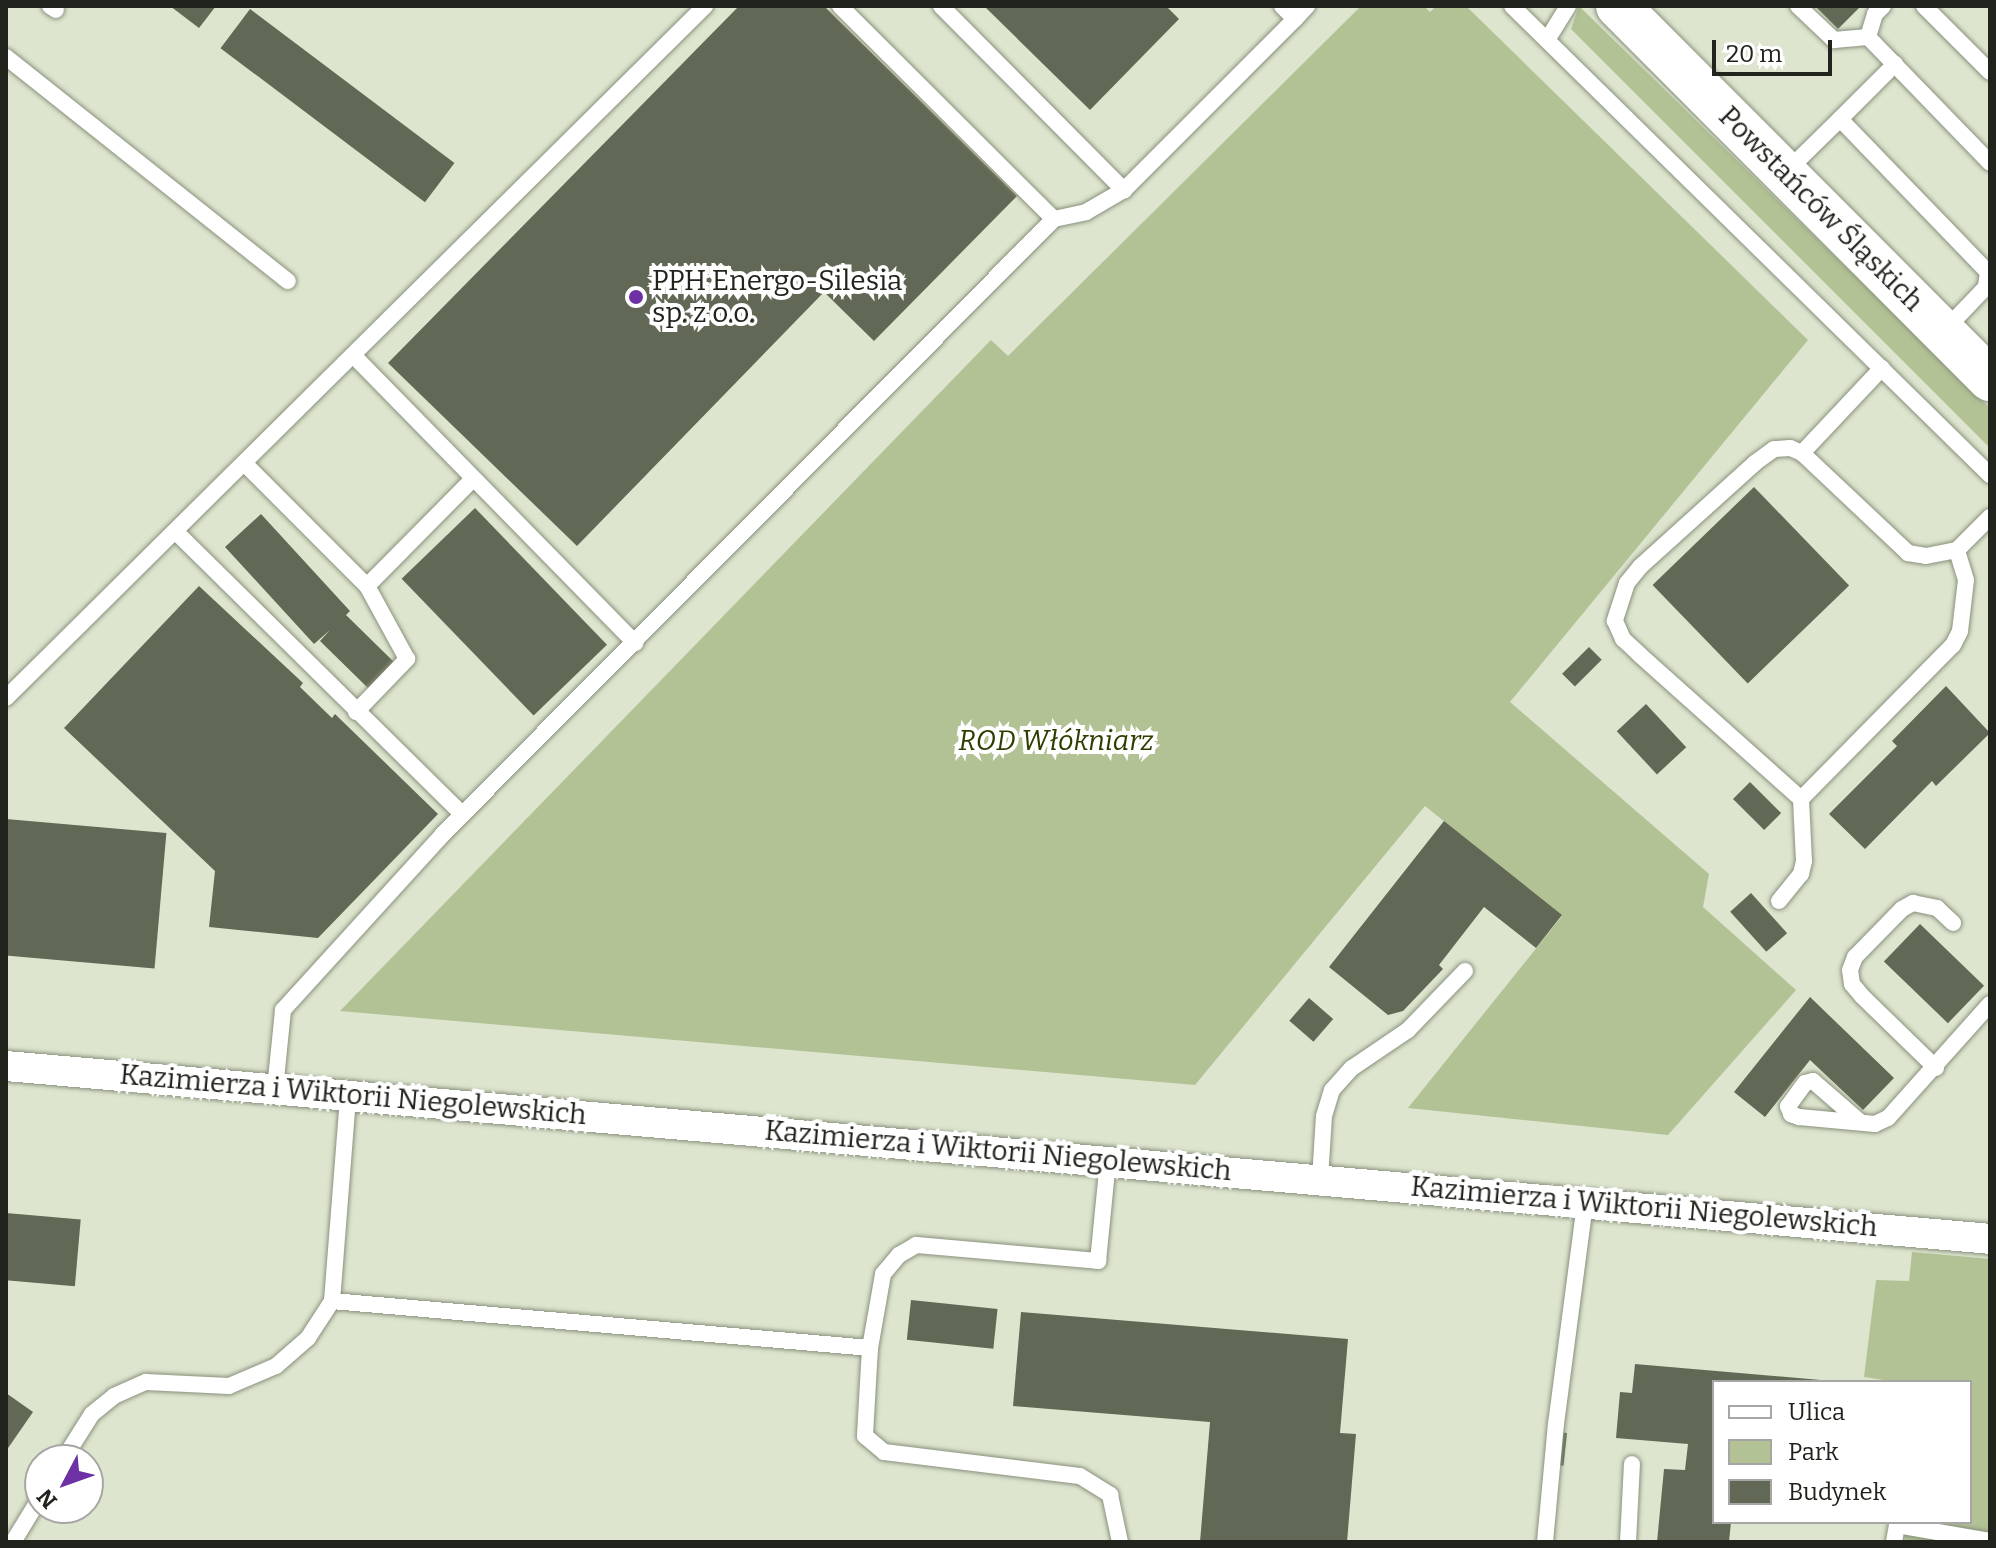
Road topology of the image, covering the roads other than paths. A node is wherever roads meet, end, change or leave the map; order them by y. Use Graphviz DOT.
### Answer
graph roads {
  1 [pos="705,6"];
  2 [pos="840,6"];
  3 [pos="941,6"];
  4 [pos="1282,6"];
  5 [pos="1307,6"];
  6 [pos="1512,6"];
  7 [pos="1568,6"];
  8 [pos="1618,6"];
  9 [pos="1798,6"];
  10 [pos="1883,6"];
  11 [pos="1924,6"];
  12 [pos="1295,19"];
  13 [pos="1868,37"];
  14 [pos="1547,40"];
  15 [pos="6,57"];
  16 [pos="1895,64"];
  17 [pos="1990,72"];
  18 [pos="1840,119"];
  19 [pos="1987,155"];
  20 [pos="1785,173"];
  21 [pos="1124,190"];
  22 [pos="1054,219"];
  23 [pos="288,281"];
  24 [pos="1943,332"];
  25 [pos="354,356"];
  26 [pos="1882,368"];
  27 [pos="1990,379"];
  28 [pos="1802,453"];
  29 [pos="244,463"];
  30 [pos="1990,475"];
  31 [pos="473,479"];
  32 [pos="1990,517"];
  33 [pos="175,531"];
  34 [pos="1957,550"];
  35 [pos="367,586"];
  36 [pos="635,643"];
  37 [pos="6,698"];
  38 [pos="356,712"];
  39 [pos="1801,799"];
  40 [pos="463,815"];
  41 [pos="1779,901"];
  42 [pos="1953,923"];
  43 [pos="1465,971"];
  44 [pos="1990,1004"];
  45 [pos="6,1066"];
  46 [pos="1936,1068"];
  47 [pos="275,1089"];
  48 [pos="348,1096"];
  49 [pos="1859,1121"];
  50 [pos="1108,1160"];
  51 [pos="1320,1179"];
  52 [pos="1585,1203"];
  53 [pos="1990,1239"];
  54 [pos="332,1301"];
  55 [pos="870,1348"];
  56 [pos="73,1444"];
  57 [pos="1632,1464"];
  58 [pos="24,1524"];
  59 [pos="1902,1524"];
  60 [pos="1990,1541"];
  61 [pos="13,1542"];
  62 [pos="1120,1542"];
  63 [pos="1545,1542"];
  64 [pos="1628,1542"];
  1 -- 25 [label="lane"];
  2 -- 22 [label="lane"];
  3 -- 21 [label="lane"];
  4 -- 12 [label="lane"];
  5 -- 12 [label="lane"];
  6 -- 14 [label="lane"];
  7 -- 14 [label="lane"];
  8 -- 20 [label="main road, Powstańców Śląskich"];
  9 -- 13 [label="lane"];
  10 -- 13 [label="lane"];
  11 -- 17 [label="lane"];
  12 -- 21 [label="lane"];
  13 -- 16 [label="lane"];
  14 -- 26 [label="lane"];
  15 -- 23 [label="lane"];
  16 -- 18 [label="lane"];
  16 -- 19 [label="lane"];
  18 -- 20 [label="lane"];
  18 -- 24 [label="lane"];
  20 -- 24 [label="main road, Powstańców Śląskich"];
  21 -- 22 [label="lane"];
  22 -- 36 [label="lane"];
  24 -- 27 [label="main road, Powstańców Śląskich"];
  25 -- 29 [label="lane"];
  25 -- 31 [label="lane"];
  26 -- 28 [label="lane"];
  26 -- 30 [label="lane"];
  28 -- 34 [label="lane"];
  28 -- 39 [label="lane"];
  29 -- 33 [label="lane"];
  29 -- 35 [label="lane"];
  31 -- 35 [label="lane"];
  31 -- 36 [label="lane"];
  32 -- 34 [label="lane"];
  33 -- 37 [label="lane"];
  33 -- 38 [label="lane"];
  34 -- 39 [label="lane"];
  35 -- 38 [label="lane"];
  36 -- 40 [label="lane"];
  38 -- 40 [label="lane"];
  39 -- 41 [label="lane"];
  40 -- 47 [label="lane"];
  42 -- 46 [label="lane"];
  43 -- 51 [label="lane"];
  44 -- 46 [label="lane"];
  45 -- 47 [label="street, Kazimierza i Wiktorii Niegolewskich"];
  46 -- 49 [label="lane"];
  47 -- 48 [label="street, Kazimierza i Wiktorii Niegolewskich"];
  48 -- 50 [label="street, Kazimierza i Wiktorii Niegolewskich"];
  48 -- 54 [label="lane"];
  50 -- 51 [label="street, Kazimierza i Wiktorii Niegolewskich"];
  50 -- 55 [label="lane"];
  51 -- 52 [label="street, Kazimierza i Wiktorii Niegolewskich"];
  52 -- 53 [label="street, Kazimierza i Wiktorii Niegolewskich"];
  52 -- 63 [label="lane"];
  54 -- 55 [label="lane"];
  54 -- 56 [label="lane"];
  55 -- 62 [label="lane"];
  57 -- 64 [label="lane"];
  58 -- 61 [label="lane"];
  59 -- 60 [label="lane"];
}
